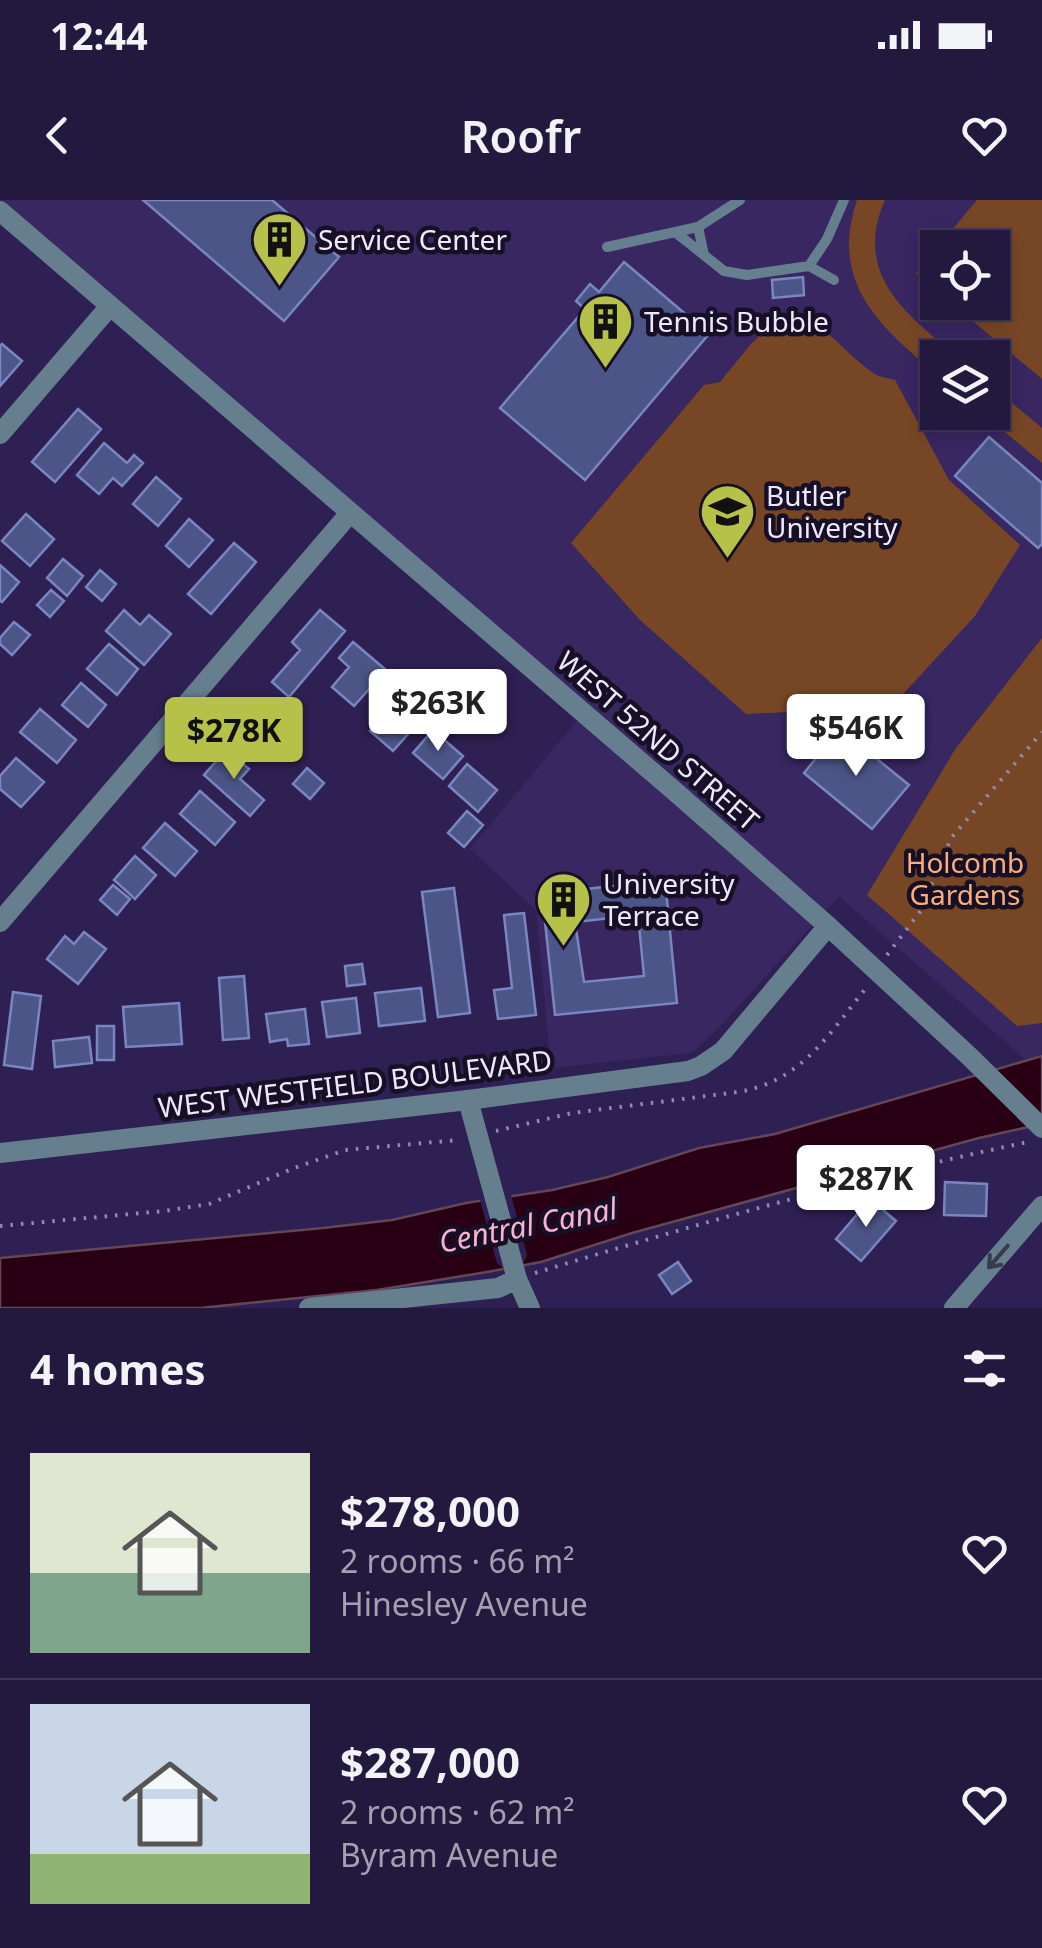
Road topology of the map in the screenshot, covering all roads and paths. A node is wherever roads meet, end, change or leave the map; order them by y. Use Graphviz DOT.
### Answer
graph roads {
  1 [pos="740,200"];
  2 [pos="844,200"];
  3 [pos="0,211"];
  4 [pos="698,226"];
  5 [pos="675,232"];
  6 [pos="607,246"];
  7 [pos="704,254"];
  8 [pos="809,266"];
  9 [pos="834,280"];
  10 [pos="110,306"];
  11 [pos="0,434"];
  12 [pos="350,513"];
  13 [pos="1042,732"];
  14 [pos="944,852"];
  15 [pos="963,860"];
  16 [pos="0,922"];
  17 [pos="828,926"];
  18 [pos="886,956"];
  19 [pos="468,1100"];
  20 [pos="1038,1134"];
  21 [pos="453,1142"];
  22 [pos="0,1153"];
  23 [pos="1042,1206"];
  24 [pos="0,1226"];
  25 [pos="519,1297"];
  26 [pos="309,1308"];
  27 [pos="954,1308"];
  1 -- 4 [label="lane"];
  2 -- 8 [label="lane"];
  3 -- 10 [label="street, WEST 52ND STREET"];
  4 -- 5 [label="lane"];
  4 -- 7 [label="lane"];
  5 -- 6 [label="lane"];
  5 -- 7 [label="lane"];
  7 -- 8 [label="lane"];
  8 -- 9 [label="lane"];
  10 -- 11 [label="street"];
  10 -- 12 [label="street, WEST 52ND STREET"];
  12 -- 16 [label="street"];
  12 -- 17 [label="street, WEST 52ND STREET"];
  13 -- 14 [label="path"];
  14 -- 15 [label="path"];
  14 -- 18 [label="path"];
  17 -- 19 [label="street, WEST WESTFIELD BOULEVARD"];
  17 -- 20 [label="street, WEST 52ND STREET"];
  19 -- 22 [label="street, WEST WESTFIELD BOULEVARD"];
  19 -- 25 [label="street"];
  20 -- 25 [label="path"];
  21 -- 24 [label="path"];
  23 -- 27 [label="street, one-way"];
  25 -- 26 [label="street"];
}
